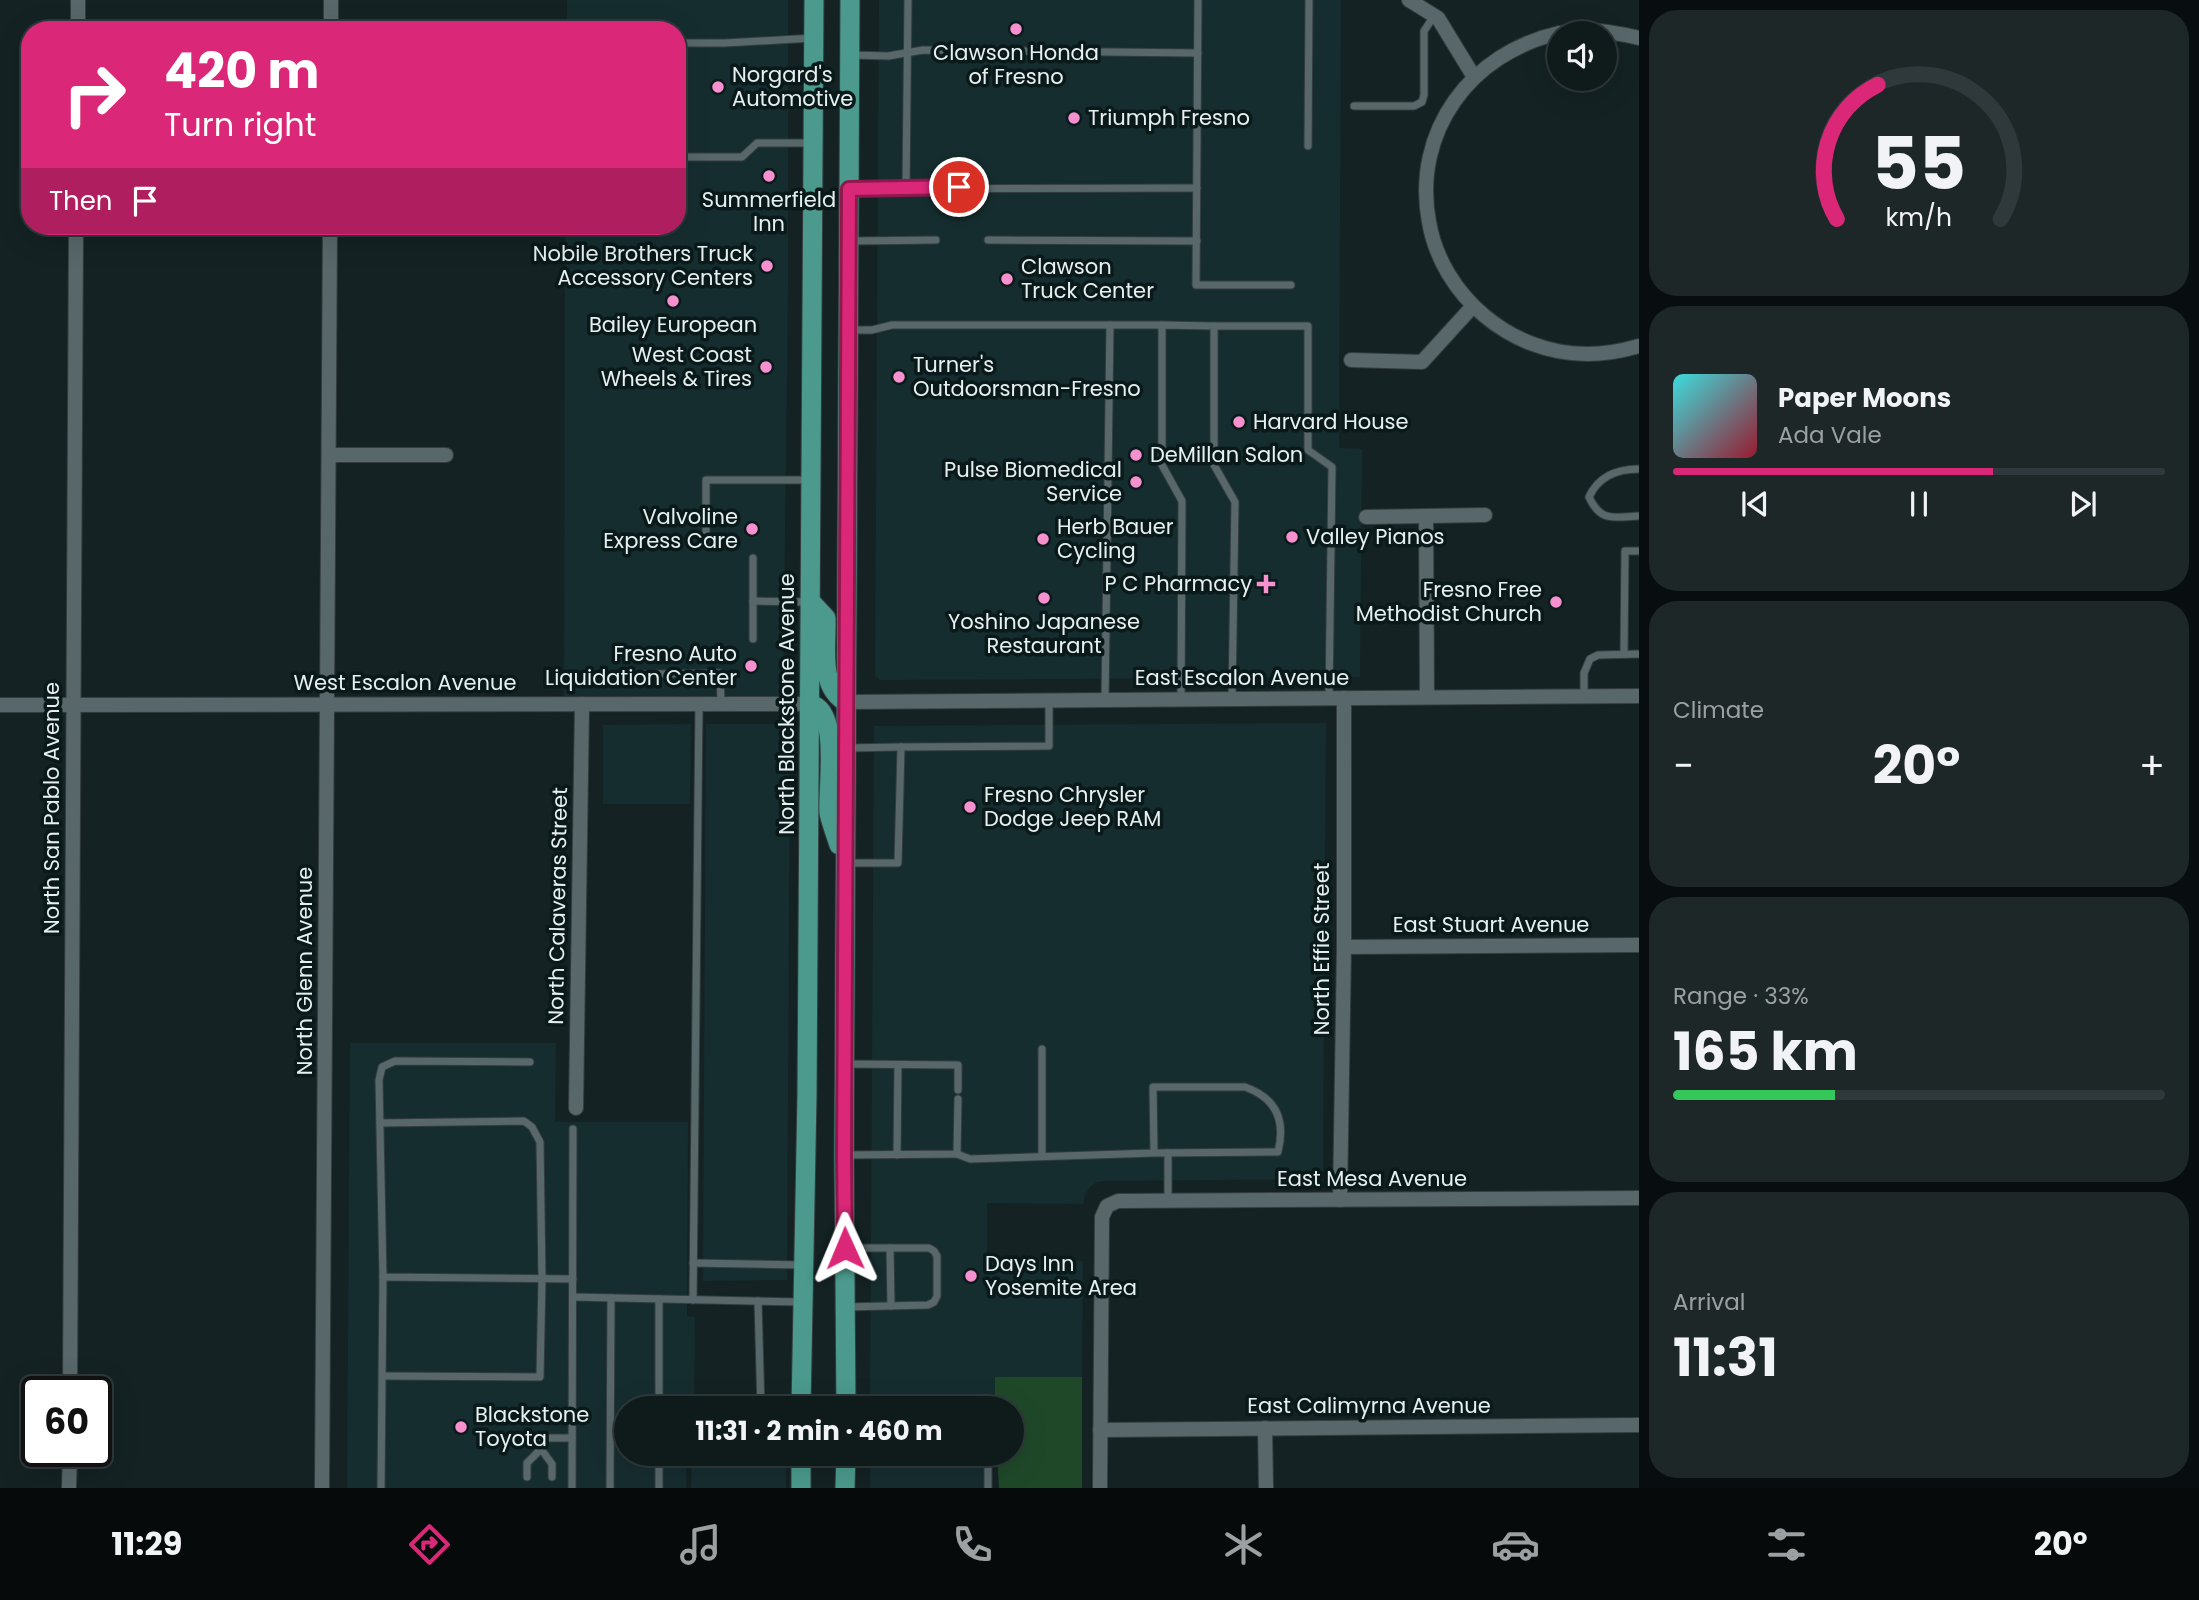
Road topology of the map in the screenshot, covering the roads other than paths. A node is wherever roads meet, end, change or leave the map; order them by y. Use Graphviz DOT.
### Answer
graph roads {
  1 [pos="78,0"];
  2 [pos="331,0"];
  3 [pos="814,0"];
  4 [pos="850,0"];
  5 [pos="908,0"];
  6 [pos="1198,0"];
  7 [pos="1309,0"];
  8 [pos="1409,0"];
  9 [pos="1434,16"];
  10 [pos="78,21"];
  11 [pos="331,21"];
  12 [pos="1617,33"];
  13 [pos="1547,36"];
  14 [pos="814,38"];
  15 [pos="1639,38"];
  16 [pos="686,43"];
  17 [pos="908,52"];
  18 [pos="1198,53"];
  19 [pos="850,55"];
  20 [pos="1474,77"];
  21 [pos="1354,106"];
  22 [pos="813,143"];
  23 [pos="1308,146"];
  24 [pos="686,157"];
  25 [pos="906,187"];
  26 [pos="1197,188"];
  27 [pos="849,189"];
  28 [pos="76,235"];
  29 [pos="330,235"];
  30 [pos="936,240"];
  31 [pos="988,240"];
  32 [pos="849,241"];
  33 [pos="1196,241"];
  34 [pos="1291,285"];
  35 [pos="1473,306"];
  36 [pos="1110,325"];
  37 [pos="1162,325"];
  38 [pos="1214,326"];
  39 [pos="848,330"];
  40 [pos="1639,346"];
  41 [pos="1351,360"];
  42 [pos="329,455"];
  43 [pos="446,455"];
  44 [pos="1639,469"];
  45 [pos="812,480"];
  46 [pos="1485,515"];
  47 [pos="1426,516"];
  48 [pos="1639,516"];
  49 [pos="1366,517"];
  50 [pos="706,541"];
  51 [pos="1639,551"];
  52 [pos="753,558"];
  53 [pos="753,601"];
  54 [pos="811,602"];
  55 [pos="753,639"];
  56 [pos="1624,654"];
  57 [pos="1639,654"];
  58 [pos="584,676"];
  59 [pos="1639,695"];
  60 [pos="1584,696"];
  61 [pos="1427,697"];
  62 [pos="1336,698"];
  63 [pos="1181,699"];
  64 [pos="1232,699"];
  65 [pos="1105,700"];
  66 [pos="1048,701"];
  67 [pos="846,702"];
  68 [pos="582,704"];
  69 [pos="699,704"];
  70 [pos="721,704"];
  71 [pos="810,704"];
  72 [pos="0,705"];
  73 [pos="74,705"];
  74 [pos="327,705"];
  75 [pos="901,747"];
  76 [pos="846,748"];
  77 [pos="845,863"];
  78 [pos="1639,945"];
  79 [pos="1344,947"];
  80 [pos="1042,1049"];
  81 [pos="530,1062"];
  82 [pos="844,1064"];
  83 [pos="898,1065"];
  84 [pos="957,1090"];
  85 [pos="957,1099"];
  86 [pos="576,1108"];
  87 [pos="380,1124"];
  88 [pos="573,1129"];
  89 [pos="1154,1153"];
  90 [pos="1168,1153"];
  91 [pos="957,1154"];
  92 [pos="844,1155"];
  93 [pos="897,1155"];
  94 [pos="1042,1156"];
  95 [pos="1639,1198"];
  96 [pos="1340,1200"];
  97 [pos="1168,1201"];
  98 [pos="845,1248"];
  99 [pos="890,1248"];
  100 [pos="693,1263"];
  101 [pos="804,1265"];
  102 [pos="383,1277"];
  103 [pos="542,1278"];
  104 [pos="573,1279"];
  105 [pos="573,1297"];
  106 [pos="611,1298"];
  107 [pos="659,1299"];
  108 [pos="693,1300"];
  109 [pos="758,1301"];
  110 [pos="803,1302"];
  111 [pos="891,1306"];
  112 [pos="846,1307"];
  113 [pos="70,1376"];
  114 [pos="383,1376"];
  115 [pos="659,1396"];
  116 [pos="761,1396"];
  117 [pos="801,1396"];
  118 [pos="846,1396"];
  119 [pos="1639,1425"];
  120 [pos="1265,1428"];
  121 [pos="1100,1430"];
  122 [pos="572,1438"];
  123 [pos="541,1449"];
  124 [pos="659,1466"];
  125 [pos="801,1466"];
  126 [pos="845,1466"];
  127 [pos="988,1466"];
  128 [pos="70,1467"];
  129 [pos="527,1477"];
  130 [pos="552,1477"];
  131 [pos="69,1488"];
  132 [pos="322,1488"];
  133 [pos="381,1488"];
  134 [pos="572,1488"];
  135 [pos="610,1488"];
  136 [pos="659,1488"];
  137 [pos="801,1488"];
  138 [pos="845,1488"];
  139 [pos="988,1488"];
  140 [pos="1100,1488"];
  141 [pos="1266,1488"];
  1 -- 10 [label="street"];
  2 -- 11 [label="street"];
  3 -- 14 [label="main road, North Blackstone Avenue"];
  4 -- 19 [label="main road"];
  5 -- 17 [label="lane"];
  6 -- 18 [label="lane"];
  7 -- 23 [label="lane"];
  8 -- 9 [label="street"];
  9 -- 20 [label="street"];
  9 -- 21 [label="lane"];
  12 -- 15 [label="street"];
  13 -- 20 [label="street"];
  14 -- 16 [label="lane"];
  14 -- 22 [label="main road, North Blackstone Avenue"];
  17 -- 18 [label="lane"];
  17 -- 19 [label="lane"];
  17 -- 25 [label="lane"];
  18 -- 26 [label="lane"];
  19 -- 27 [label="main road"];
  20 -- 35 [label="street"];
  22 -- 24 [label="lane"];
  22 -- 45 [label="main road, North Blackstone Avenue"];
  25 -- 26 [label="lane"];
  25 -- 27 [label="lane"];
  26 -- 33 [label="lane"];
  27 -- 32 [label="main road"];
  28 -- 73 [label="street, North San Pablo Avenue"];
  29 -- 42 [label="street, North Glenn Avenue"];
  30 -- 32 [label="lane"];
  31 -- 33 [label="lane"];
  32 -- 39 [label="main road"];
  33 -- 34 [label="lane"];
  35 -- 40 [label="street"];
  35 -- 41 [label="street"];
  36 -- 37 [label="lane"];
  36 -- 39 [label="lane"];
  36 -- 65 [label="lane"];
  37 -- 38 [label="lane"];
  37 -- 63 [label="lane"];
  38 -- 62 [label="lane"];
  38 -- 64 [label="lane"];
  39 -- 67 [label="main road"];
  42 -- 43 [label="street"];
  42 -- 74 [label="street, North Glenn Avenue"];
  44 -- 48 [label="lane"];
  45 -- 50 [label="lane"];
  45 -- 54 [label="main road, North Blackstone Avenue"];
  46 -- 47 [label="street"];
  47 -- 49 [label="street"];
  47 -- 61 [label="street"];
  51 -- 56 [label="lane"];
  52 -- 53 [label="lane"];
  53 -- 54 [label="lane"];
  53 -- 55 [label="lane"];
  54 -- 67 [label="main road"];
  54 -- 71 [label="main road, North Blackstone Avenue"];
  56 -- 57 [label="lane"];
  56 -- 60 [label="lane"];
  58 -- 70 [label="lane"];
  59 -- 60 [label="street, East Escalon Avenue"];
  60 -- 61 [label="street, East Escalon Avenue"];
  61 -- 62 [label="street, East Escalon Avenue"];
  62 -- 64 [label="street, East Escalon Avenue"];
  62 -- 79 [label="street, North Effie Street"];
  63 -- 64 [label="street, East Escalon Avenue"];
  63 -- 65 [label="street, East Escalon Avenue"];
  65 -- 66 [label="street, East Escalon Avenue"];
  66 -- 67 [label="street, East Escalon Avenue"];
  66 -- 75 [label="lane"];
  67 -- 76 [label="main road"];
  68 -- 69 [label="street, West Escalon Avenue"];
  68 -- 74 [label="street, West Escalon Avenue"];
  68 -- 86 [label="street, North Calaveras Street"];
  69 -- 70 [label="street, West Escalon Avenue"];
  69 -- 100 [label="lane"];
  70 -- 71 [label="street, West Escalon Avenue"];
  71 -- 77 [label="main road"];
  71 -- 101 [label="main road, North Blackstone Avenue"];
  72 -- 73 [label="street, West Escalon Avenue"];
  73 -- 74 [label="street, West Escalon Avenue"];
  73 -- 113 [label="street, North San Pablo Avenue"];
  74 -- 132 [label="street, North Glenn Avenue"];
  75 -- 76 [label="lane"];
  75 -- 77 [label="lane"];
  76 -- 77 [label="main road"];
  77 -- 82 [label="main road"];
  78 -- 79 [label="street, East Stuart Avenue"];
  79 -- 96 [label="street, North Effie Street"];
  80 -- 94 [label="lane"];
  81 -- 87 [label="lane"];
  82 -- 83 [label="lane"];
  82 -- 92 [label="main road"];
  83 -- 84 [label="lane"];
  83 -- 93 [label="lane"];
  85 -- 91 [label="lane"];
  87 -- 102 [label="lane"];
  87 -- 103 [label="lane"];
  88 -- 104 [label="lane"];
  89 -- 90 [label="lane"];
  89 -- 90 [label="lane"];
  89 -- 94 [label="lane"];
  90 -- 97 [label="lane"];
  91 -- 93 [label="lane"];
  91 -- 94 [label="lane"];
  92 -- 93 [label="lane"];
  92 -- 98 [label="main road"];
  95 -- 96 [label="street, East Mesa Avenue"];
  96 -- 97 [label="street, East Mesa Avenue"];
  97 -- 121 [label="street, East Mesa Avenue"];
  98 -- 99 [label="lane"];
  98 -- 112 [label="main road"];
  99 -- 111 [label="lane"];
  99 -- 111 [label="lane"];
  100 -- 101 [label="lane"];
  100 -- 108 [label="lane"];
  101 -- 110 [label="main road, North Blackstone Avenue"];
  102 -- 103 [label="lane"];
  102 -- 114 [label="lane"];
  103 -- 104 [label="lane"];
  103 -- 114 [label="lane"];
  104 -- 105 [label="lane"];
  105 -- 106 [label="lane"];
  105 -- 122 [label="lane"];
  106 -- 107 [label="lane"];
  106 -- 135 [label="lane"];
  107 -- 108 [label="lane"];
  107 -- 115 [label="lane"];
  108 -- 109 [label="lane"];
  109 -- 110 [label="lane"];
  109 -- 116 [label="lane"];
  110 -- 117 [label="main road, North Blackstone Avenue"];
  111 -- 112 [label="lane"];
  112 -- 118 [label="main road"];
  114 -- 133 [label="lane"];
  119 -- 120 [label="street, East Calimyrna Avenue"];
  120 -- 121 [label="street, East Calimyrna Avenue"];
  120 -- 141 [label="street"];
  121 -- 140 [label="street"];
  122 -- 123 [label="lane"];
  122 -- 134 [label="lane"];
  123 -- 129 [label="lane"];
  123 -- 130 [label="lane"];
  124 -- 136 [label="lane"];
  125 -- 137 [label="main road"];
  126 -- 138 [label="main road"];
  127 -- 139 [label="lane"];
  128 -- 131 [label="street"];
}
